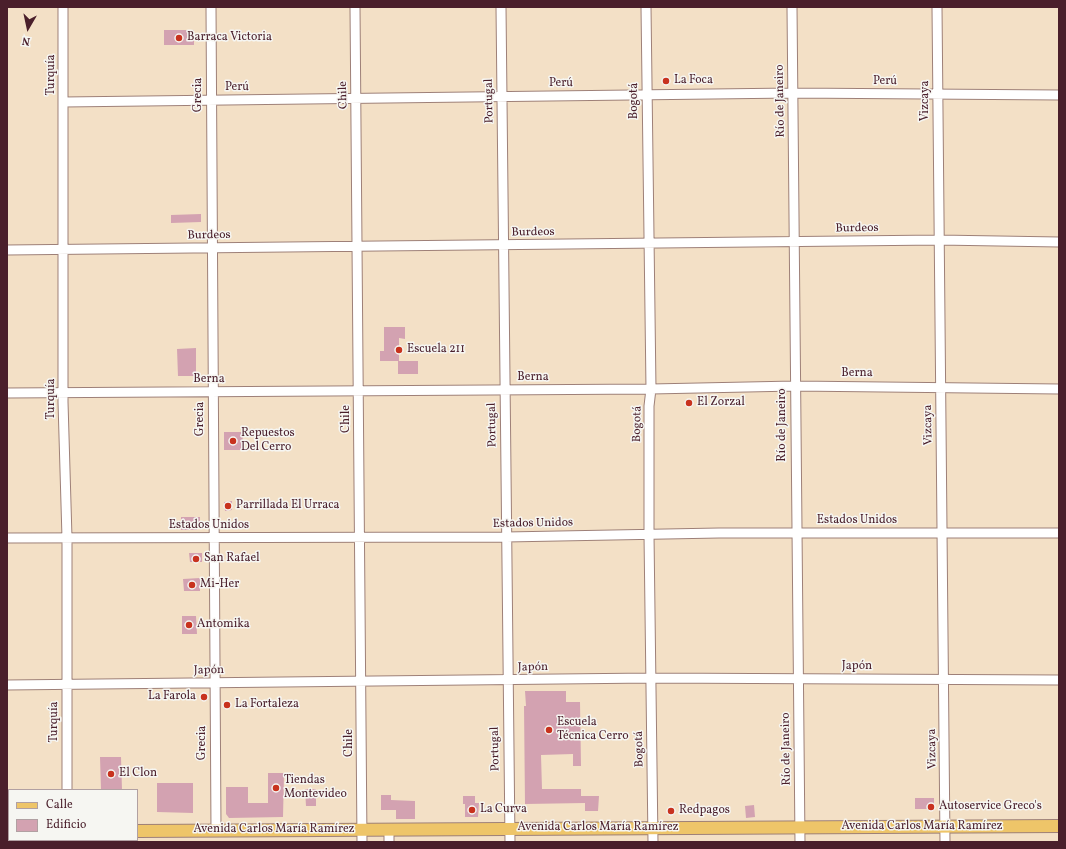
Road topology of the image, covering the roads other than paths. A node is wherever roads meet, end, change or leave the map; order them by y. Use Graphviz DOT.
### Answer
graph roads {
  1 [pos="63,7"];
  2 [pos="211,7"];
  3 [pos="355,7"];
  4 [pos="501,7"];
  5 [pos="646,7"];
  6 [pos="792,7"];
  7 [pos="937,7"];
  8 [pos="793,93"];
  9 [pos="937,94"];
  10 [pos="646,95"];
  11 [pos="1059,95"];
  12 [pos="502,96"];
  13 [pos="356,99"];
  14 [pos="211,100"];
  15 [pos="64,102"];
  16 [pos="939,240"];
  17 [pos="795,242"];
  18 [pos="1059,242"];
  19 [pos="649,243"];
  20 [pos="504,245"];
  21 [pos="358,247"];
  22 [pos="212,248"];
  23 [pos="63,249"];
  24 [pos="7,250"];
  25 [pos="795,386"];
  26 [pos="940,387"];
  27 [pos="651,389"];
  28 [pos="1059,389"];
  29 [pos="359,390"];
  30 [pos="505,390"];
  31 [pos="213,392"];
  32 [pos="7,393"];
  33 [pos="63,393"];
  34 [pos="942,532"];
  35 [pos="796,533"];
  36 [pos="1059,533"];
  37 [pos="650,534"];
  38 [pos="506,536"];
  39 [pos="7,538"];
  40 [pos="66,538"];
  41 [pos="214,538"];
  42 [pos="360,538"];
  43 [pos="651,678"];
  44 [pos="798,678"];
  45 [pos="944,678"];
  46 [pos="1059,680"];
  47 [pos="361,681"];
  48 [pos="508,681"];
  49 [pos="215,682"];
  50 [pos="7,684"];
  51 [pos="67,684"];
  52 [pos="67,789"];
  53 [pos="1059,826"];
  54 [pos="800,827"];
  55 [pos="945,827"];
  56 [pos="509,828"];
  57 [pos="652,828"];
  58 [pos="216,830"];
  59 [pos="389,830"];
  60 [pos="138,831"];
  61 [pos="362,836"];
  62 [pos="389,842"];
  63 [pos="510,842"];
  64 [pos="653,842"];
  65 [pos="800,842"];
  66 [pos="945,842"];
  1 -- 15 [label="street, Turquía"];
  2 -- 14 [label="street, Grecia"];
  3 -- 13 [label="street, Chile"];
  4 -- 12 [label="street, Portugal"];
  5 -- 10 [label="street, Bogotá"];
  6 -- 8 [label="street, Río de Janeiro"];
  7 -- 9 [label="street, Vizcaya"];
  8 -- 9 [label="street, Perú"];
  8 -- 10 [label="street, Perú"];
  8 -- 17 [label="street, Río de Janeiro"];
  9 -- 11 [label="street, Perú"];
  9 -- 16 [label="street, Vizcaya"];
  10 -- 12 [label="street, Perú"];
  10 -- 19 [label="street, Bogotá"];
  12 -- 13 [label="street, Perú"];
  12 -- 20 [label="street, Portugal"];
  13 -- 14 [label="street, Perú"];
  13 -- 21 [label="street, Chile"];
  14 -- 15 [label="street, Perú"];
  14 -- 22 [label="street, Grecia"];
  15 -- 23 [label="street, Turquía"];
  16 -- 17 [label="street, Burdeos"];
  16 -- 18 [label="street, Burdeos"];
  16 -- 26 [label="street, Vizcaya"];
  17 -- 19 [label="street, Burdeos"];
  17 -- 25 [label="street, Río de Janeiro"];
  19 -- 20 [label="street, Burdeos"];
  19 -- 27 [label="street, Bogotá"];
  20 -- 21 [label="street, Burdeos"];
  20 -- 30 [label="street, Portugal"];
  21 -- 22 [label="street, Burdeos"];
  21 -- 29 [label="street, Chile"];
  22 -- 23 [label="street, Burdeos"];
  22 -- 31 [label="street, Grecia"];
  23 -- 24 [label="street, Burdeos"];
  23 -- 33 [label="street, Turquía"];
  25 -- 26 [label="street, Berna"];
  25 -- 27 [label="street, Berna"];
  25 -- 35 [label="street, Río de Janeiro"];
  26 -- 28 [label="street, Berna"];
  26 -- 34 [label="street, Vizcaya"];
  27 -- 30 [label="street, Berna"];
  27 -- 37 [label="street, Bogotá"];
  29 -- 30 [label="street, Berna"];
  29 -- 31 [label="street, Berna"];
  29 -- 42 [label="street, Chile"];
  30 -- 38 [label="street, Portugal"];
  31 -- 33 [label="street, Berna"];
  31 -- 41 [label="street, Grecia"];
  32 -- 33 [label="street, Berna"];
  33 -- 40 [label="street, Turquía"];
  34 -- 35 [label="street, Estados Unidos"];
  34 -- 36 [label="street, Estados Unidos"];
  34 -- 45 [label="street, Vizcaya"];
  35 -- 37 [label="street, Estados Unidos"];
  35 -- 44 [label="street, Río de Janeiro"];
  37 -- 38 [label="street, Estados Unidos"];
  37 -- 43 [label="street, Bogotá"];
  38 -- 42 [label="street, Estados Unidos"];
  38 -- 48 [label="street, Portugal"];
  39 -- 40 [label="street, Estados Unidos"];
  40 -- 41 [label="street, Estados Unidos"];
  40 -- 51 [label="street, Turquía"];
  41 -- 42 [label="street, Estados Unidos"];
  41 -- 49 [label="street, Grecia"];
  42 -- 47 [label="street, Chile"];
  43 -- 44 [label="street, Japón"];
  43 -- 48 [label="street, Japón"];
  43 -- 57 [label="street, Bogotá"];
  44 -- 45 [label="street, Japón"];
  44 -- 54 [label="street, Río de Janeiro"];
  45 -- 46 [label="street, Japón"];
  45 -- 55 [label="street, Vizcaya"];
  47 -- 48 [label="street, Japón"];
  47 -- 49 [label="street, Japón"];
  47 -- 61 [label="street, Chile"];
  48 -- 56 [label="street, Portugal"];
  49 -- 51 [label="street, Japón"];
  49 -- 58 [label="street, Grecia"];
  50 -- 51 [label="street, Japón"];
  51 -- 52 [label="street, Turquía"];
  53 -- 55 [label="main road, Avenida Carlos María Ramírez"];
  54 -- 55 [label="main road, Avenida Carlos María Ramírez"];
  54 -- 57 [label="main road, Avenida Carlos María Ramírez"];
  54 -- 65 [label="street, Río de Janeiro"];
  55 -- 66 [label="street, Vizcaya"];
  56 -- 57 [label="main road, Avenida Carlos María Ramírez"];
  56 -- 59 [label="main road, Avenida Carlos María Ramírez"];
  56 -- 63 [label="street, Portugal"];
  57 -- 64 [label="street, Bogotá"];
  58 -- 60 [label="main road, Avenida Carlos María Ramírez"];
  58 -- 61 [label="main road, Avenida Carlos María Ramírez"];
  59 -- 61 [label="main road, Avenida Carlos María Ramírez"];
  59 -- 62 [label="street"];
}
